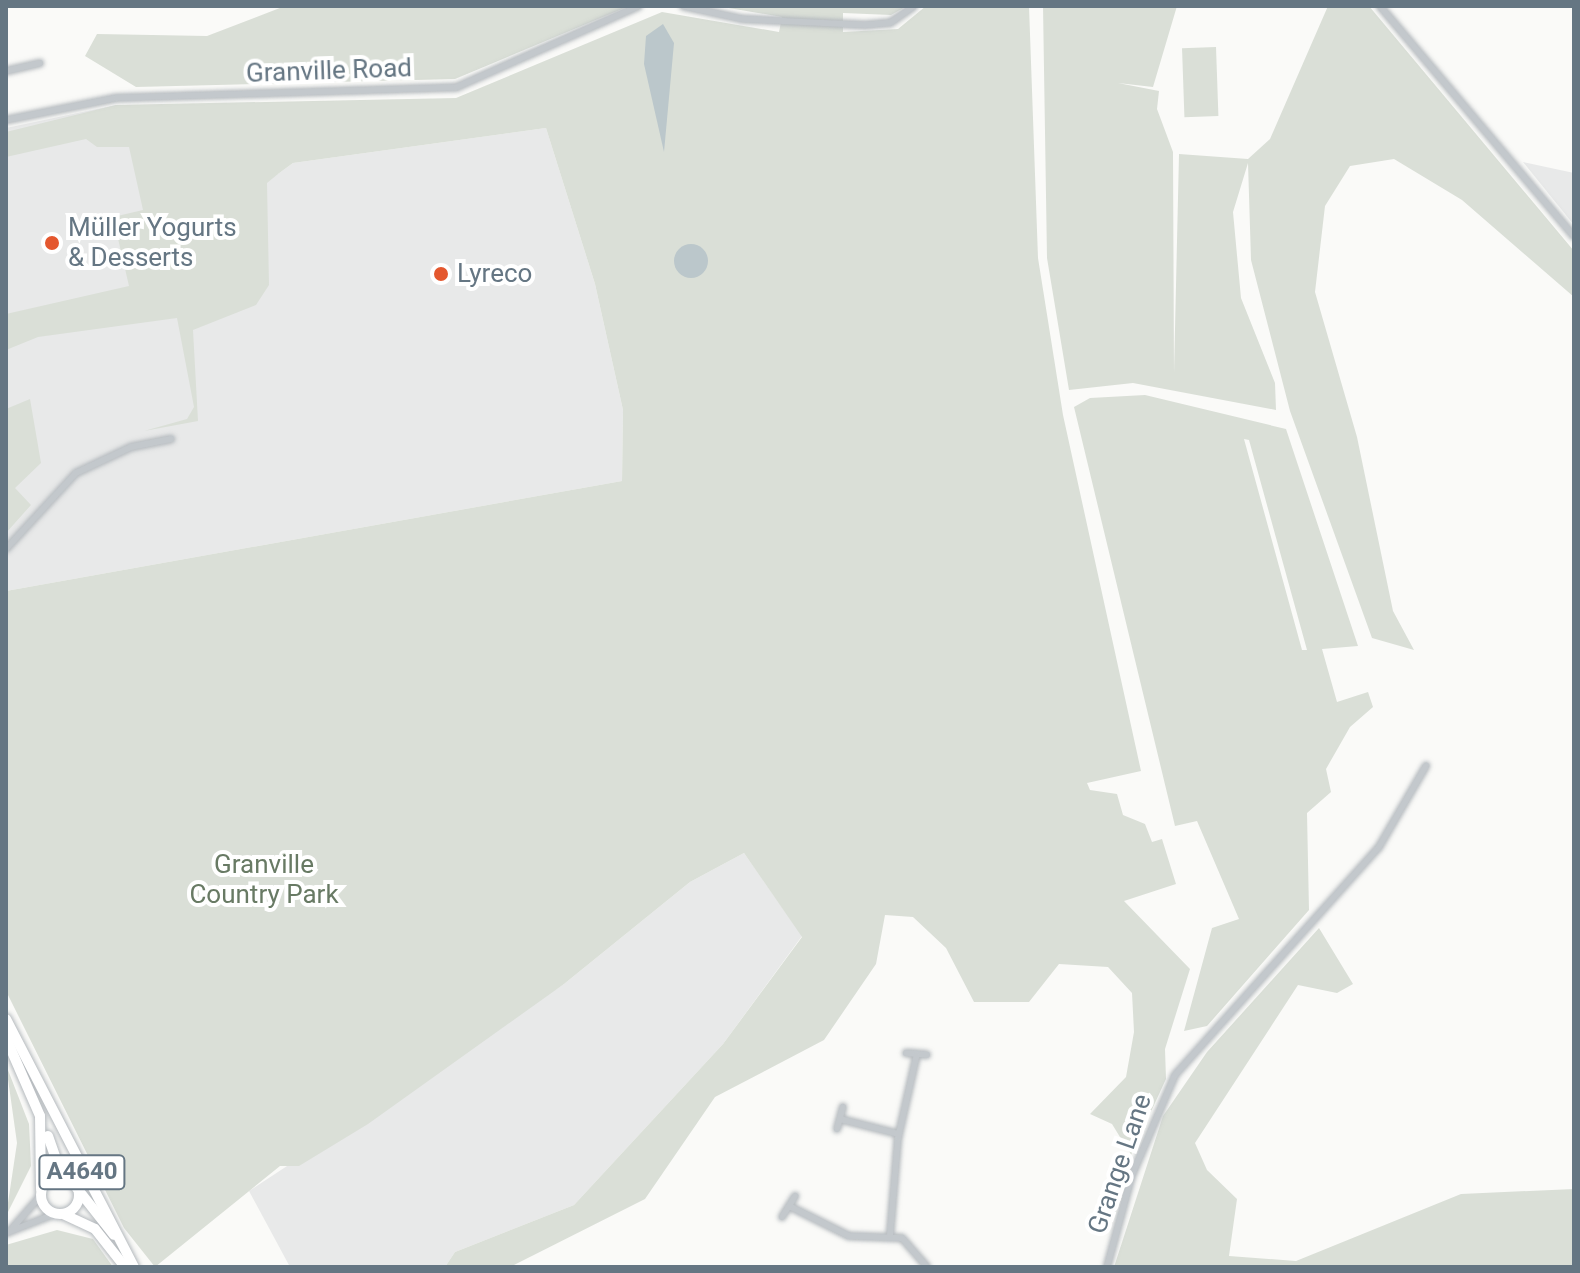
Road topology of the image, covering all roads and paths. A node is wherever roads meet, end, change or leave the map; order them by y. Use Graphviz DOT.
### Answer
graph roads {
  1 [pos="639,6"];
  2 [pos="683,6"];
  3 [pos="914,6"];
  4 [pos="1380,6"];
  5 [pos="40,63"];
  6 [pos="6,71"];
  7 [pos="6,120"];
  8 [pos="1574,236"];
  9 [pos="171,439"];
  10 [pos="6,549"];
  11 [pos="1426,766"];
  12 [pos="6,1019"];
  13 [pos="6,1038"];
  14 [pos="906,1053"];
  15 [pos="917,1054"];
  16 [pos="927,1055"];
  17 [pos="33,1076"];
  18 [pos="843,1107"];
  19 [pos="840,1119"];
  20 [pos="837,1129"];
  21 [pos="899,1134"];
  22 [pos="62,1176"];
  23 [pos="76,1187"];
  24 [pos="41,1192"];
  25 [pos="795,1196"];
  26 [pos="789,1206"];
  27 [pos="60,1214"];
  28 [pos="782,1217"];
  29 [pos="8,1233"];
  30 [pos="890,1235"];
  31 [pos="118,1237"];
  32 [pos="125,1267"];
  33 [pos="134,1267"];
  34 [pos="927,1267"];
  35 [pos="1107,1267"];
  1 -- 7 [label="street, Granville Road"];
  2 -- 3 [label="street"];
  4 -- 8 [label="street"];
  5 -- 6 [label="street"];
  9 -- 10 [label="street"];
  11 -- 35 [label="street, Grange Lane"];
  12 -- 17 [label="main road, A4640"];
  13 -- 24 [label="main road, A4640"];
  14 -- 15 [label="street"];
  15 -- 16 [label="street"];
  15 -- 21 [label="street"];
  17 -- 22 [label="main road, A4640"];
  17 -- 31 [label="main road, A4640"];
  18 -- 19 [label="street"];
  19 -- 20 [label="street"];
  19 -- 21 [label="street"];
  21 -- 30 [label="street"];
  22 -- 23 [label="main road, A4640"];
  22 -- 24 [label="main road, A4640"];
  23 -- 27 [label="main road, A4640"];
  23 -- 31 [label="main road, A4640"];
  24 -- 27 [label="main road, A4640"];
  24 -- 29 [label="street"];
  25 -- 26 [label="street"];
  26 -- 28 [label="street"];
  26 -- 30 [label="street"];
  27 -- 29 [label="street"];
  27 -- 32 [label="main road, A4640"];
  30 -- 34 [label="street"];
  31 -- 33 [label="main road, A4640"];
}
